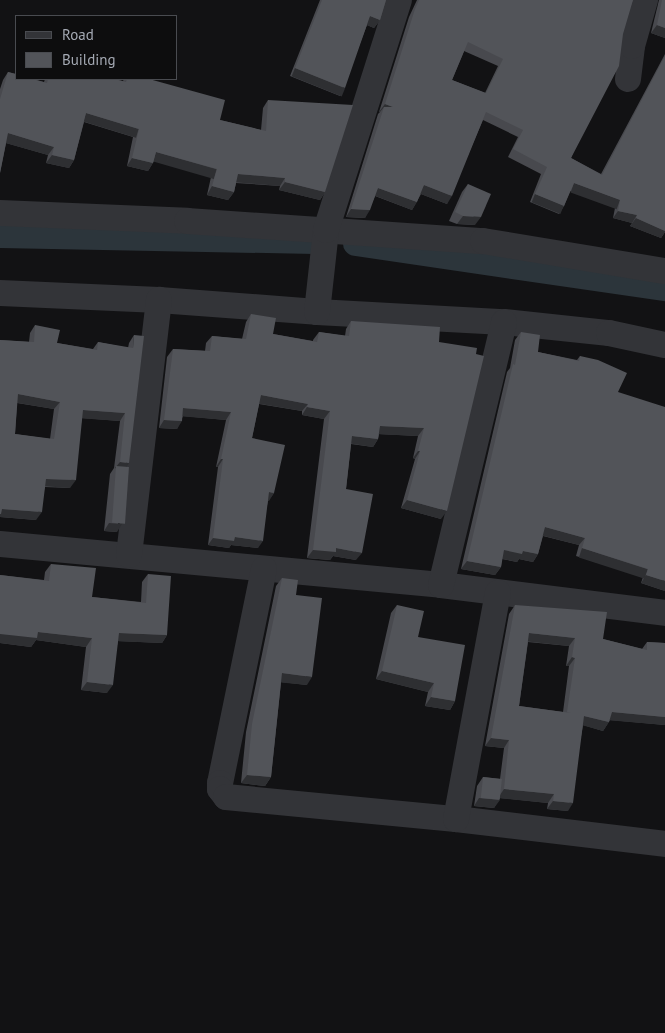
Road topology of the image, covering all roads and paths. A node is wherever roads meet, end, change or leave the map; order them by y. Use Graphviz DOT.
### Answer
graph roads {
  1 [pos="399,0"];
  2 [pos="645,0"];
  3 [pos="628,79"];
  4 [pos="0,213"];
  5 [pos="325,234"];
  6 [pos="665,271"];
  7 [pos="0,293"];
  8 [pos="159,300"];
  9 [pos="319,300"];
  10 [pos="504,322"];
  11 [pos="665,345"];
  12 [pos="0,544"];
  13 [pos="129,555"];
  14 [pos="264,569"];
  15 [pos="441,585"];
  16 [pos="498,593"];
  17 [pos="665,613"];
  18 [pos="456,819"];
  19 [pos="665,844"];
  1 -- 5 [label="street"];
  2 -- 3 [label="street"];
  4 -- 5 [label="street"];
  5 -- 6 [label="street"];
  5 -- 9 [label="street"];
  7 -- 8 [label="street"];
  8 -- 9 [label="street"];
  8 -- 13 [label="street"];
  9 -- 10 [label="street"];
  10 -- 11 [label="street"];
  10 -- 15 [label="street"];
  12 -- 13 [label="street"];
  13 -- 14 [label="street"];
  14 -- 15 [label="street"];
  14 -- 18 [label="street"];
  15 -- 16 [label="street"];
  16 -- 17 [label="street"];
  16 -- 18 [label="street"];
  18 -- 19 [label="street"];
}
